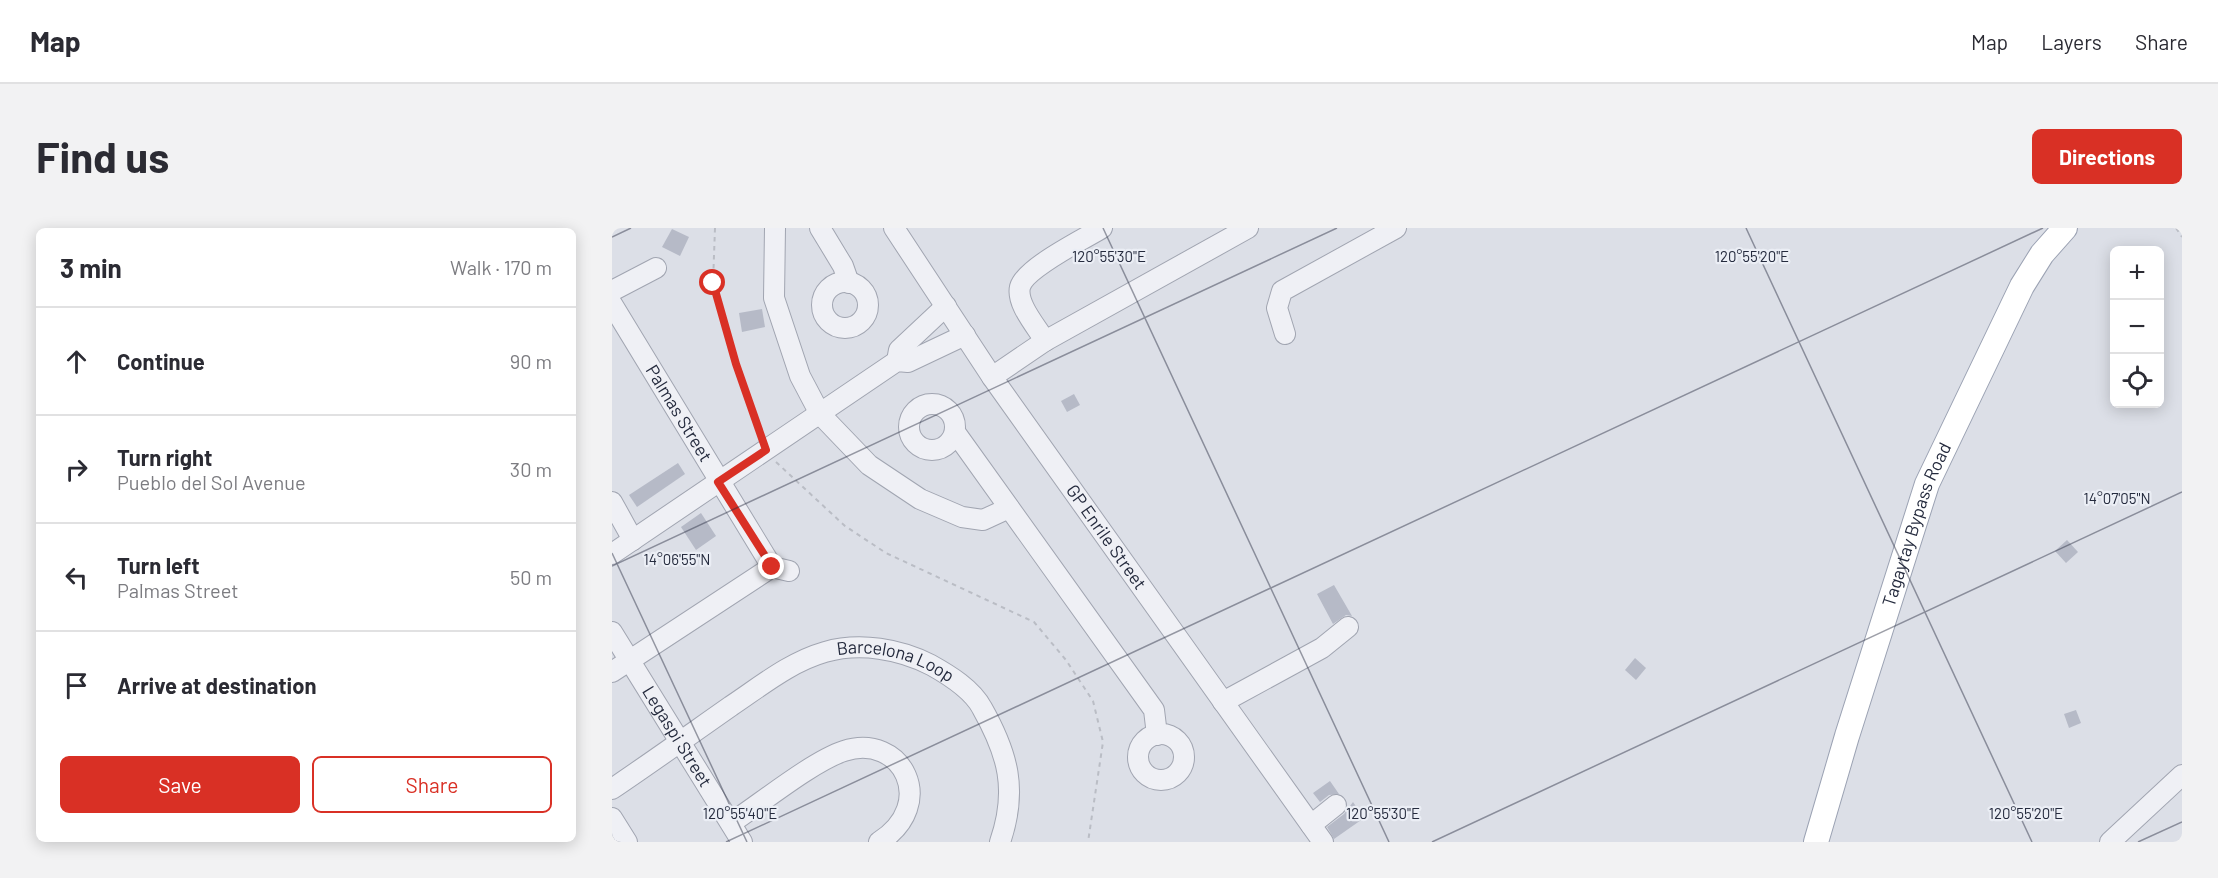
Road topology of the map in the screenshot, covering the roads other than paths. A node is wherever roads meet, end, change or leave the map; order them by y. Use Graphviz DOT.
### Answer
graph roads {
  1 [pos="775,228"];
  2 [pos="820,228"];
  3 [pos="894,228"];
  4 [pos="1102,228"];
  5 [pos="1248,228"];
  6 [pos="2065,228"];
  7 [pos="1392,229"];
  8 [pos="656,268"];
  9 [pos="849,283"];
  10 [pos="612,291"];
  11 [pos="612,304"];
  12 [pos="946,306"];
  13 [pos="1285,334"];
  14 [pos="965,335"];
  15 [pos="1045,341"];
  16 [pos="897,361"];
  17 [pos="992,377"];
  18 [pos="820,414"];
  19 [pos="954,432"];
  20 [pos="718,482"];
  21 [pos="612,502"];
  22 [pos="1009,508"];
  23 [pos="633,540"];
  24 [pos="612,554"];
  25 [pos="1348,627"];
  26 [pos="612,632"];
  27 [pos="630,660"];
  28 [pos="612,672"];
  29 [pos="1223,702"];
  30 [pos="1157,735"];
  31 [pos="681,741"];
  32 [pos="2182,775"];
  33 [pos="612,789"];
  34 [pos="1336,805"];
  35 [pos="612,818"];
  36 [pos="731,823"];
  37 [pos="1311,825"];
  38 [pos="627,842"];
  39 [pos="742,842"];
  40 [pos="879,842"];
  41 [pos="1000,842"];
  42 [pos="1323,842"];
  43 [pos="1816,842"];
  44 [pos="2110,842"];
  1 -- 18 [label="street"];
  2 -- 9 [label="street"];
  3 -- 12 [label="street, GP Enrile Street"];
  4 -- 15 [label="street"];
  5 -- 15 [label="street"];
  6 -- 43 [label="main road, Tagaytay Bypass Road"];
  7 -- 13 [label="street"];
  8 -- 10 [label="street"];
  11 -- 20 [label="street, Palmas Street"];
  12 -- 14 [label="street, GP Enrile Street"];
  12 -- 16 [label="street"];
  14 -- 16 [label="street"];
  14 -- 17 [label="street, GP Enrile Street"];
  15 -- 17 [label="street"];
  16 -- 18 [label="street"];
  17 -- 29 [label="street, GP Enrile Street"];
  18 -- 20 [label="street"];
  18 -- 22 [label="street"];
  19 -- 22 [label="street"];
  20 -- 23 [label="street"];
  20 -- 27 [label="street, Palmas Street"];
  21 -- 23 [label="street"];
  22 -- 30 [label="street"];
  23 -- 24 [label="street"];
  25 -- 29 [label="street"];
  26 -- 27 [label="street, Legaspi Street"];
  27 -- 28 [label="street"];
  27 -- 31 [label="street, Legaspi Street"];
  29 -- 37 [label="street, GP Enrile Street"];
  31 -- 33 [label="street, Barcelona Loop"];
  31 -- 36 [label="street, Legaspi Street"];
  31 -- 41 [label="street, Barcelona Loop"];
  32 -- 44 [label="street"];
  34 -- 37 [label="street"];
  35 -- 38 [label="street"];
  36 -- 39 [label="street, Legaspi Street"];
  36 -- 40 [label="street"];
  37 -- 42 [label="street, GP Enrile Street"];
}
